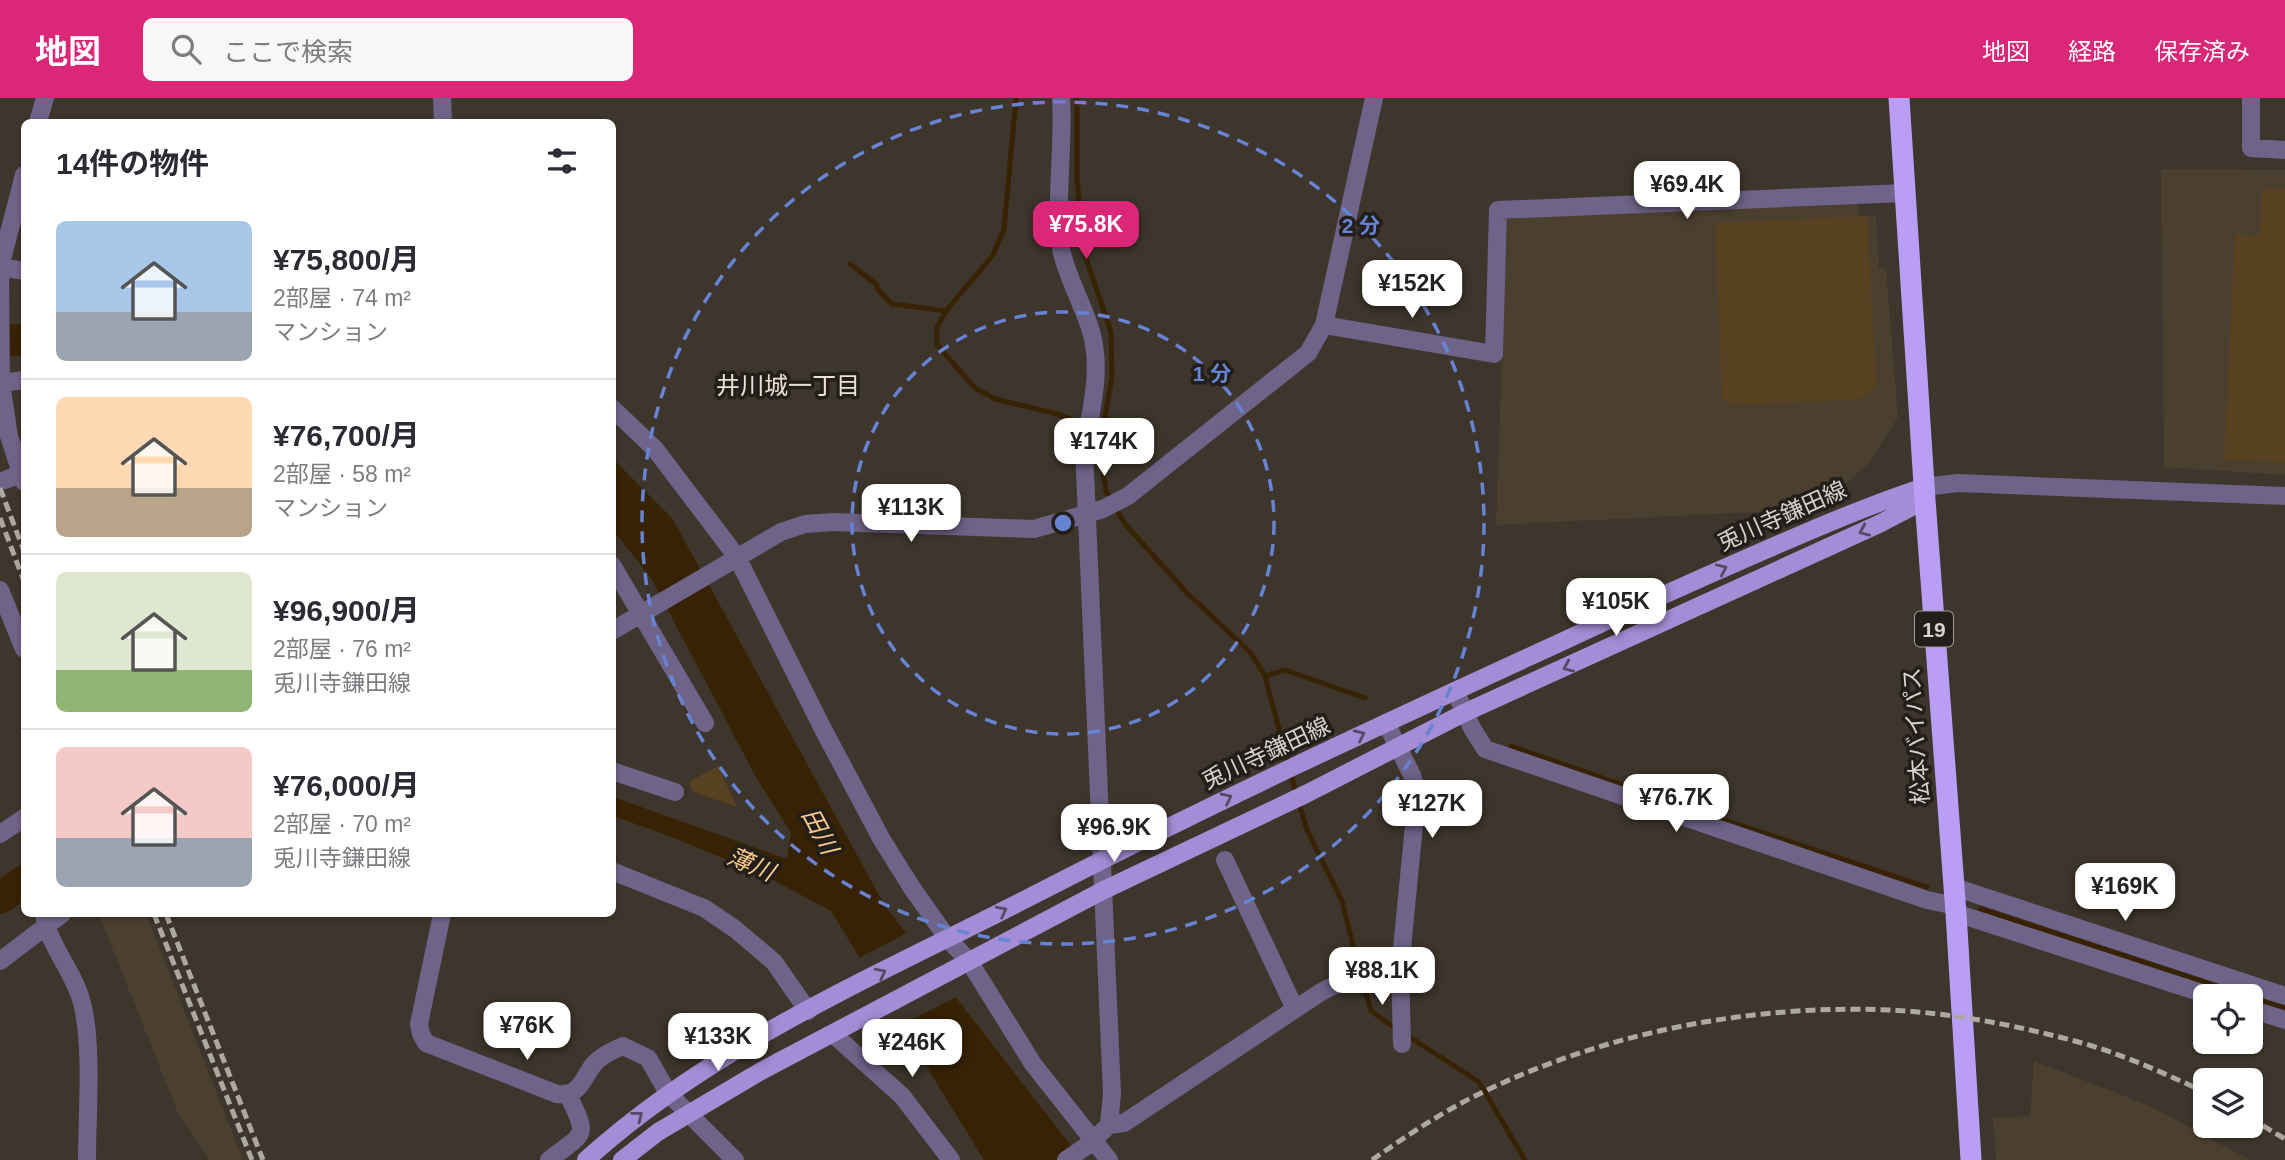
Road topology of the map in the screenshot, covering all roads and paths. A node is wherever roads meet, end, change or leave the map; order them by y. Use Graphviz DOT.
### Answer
graph roads {
  1 [pos="45,98"];
  2 [pos="442,98"];
  3 [pos="1061,98"];
  4 [pos="1374,98"];
  5 [pos="1899,98"];
  6 [pos="2251,98"];
  7 [pos="39,119"];
  8 [pos="443,119"];
  9 [pos="2285,150"];
  10 [pos="21,186"];
  11 [pos="1905,193"];
  12 [pos="0,267"];
  13 [pos="21,270"];
  14 [pos="0,278"];
  15 [pos="1324,325"];
  16 [pos="1,379"];
  17 [pos="21,380"];
  18 [pos="616,412"];
  19 [pos="19,477"];
  20 [pos="1924,494"];
  21 [pos="2285,496"];
  22 [pos="1095,512"];
  23 [pos="733,560"];
  24 [pos="616,571"];
  25 [pos="3,597"];
  26 [pos="21,600"];
  27 [pos="646,612"];
  28 [pos="616,629"];
  29 [pos="21,642"];
  30 [pos="1455,691"];
  31 [pos="1464,713"];
  32 [pos="705,723"];
  33 [pos="1386,723"];
  34 [pos="1397,746"];
  35 [pos="616,772"];
  36 [pos="675,792"];
  37 [pos="21,820"];
  38 [pos="0,834"];
  39 [pos="1101,860"];
  40 [pos="1225,860"];
  41 [pos="616,873"];
  42 [pos="1102,891"];
  43 [pos="1955,902"];
  44 [pos="441,917"];
  45 [pos="45,920"];
  46 [pos="945,941"];
  47 [pos="0,961"];
  48 [pos="964,964"];
  49 [pos="1352,977"];
  50 [pos="2193,989"];
  51 [pos="2285,996"];
  52 [pos="815,1007"];
  53 [pos="1295,1009"];
  54 [pos="2263,1013"];
  55 [pos="2285,1020"];
  56 [pos="838,1031"];
  57 [pos="1402,1044"];
  58 [pos="668,1093"];
  59 [pos="568,1095"];
  60 [pos="689,1114"];
  61 [pos="1109,1125"];
  62 [pos="1090,1142"];
  63 [pos="87,1160"];
  64 [pos="549,1160"];
  65 [pos="586,1160"];
  66 [pos="622,1160"];
  67 [pos="735,1160"];
  68 [pos="951,1160"];
  69 [pos="1066,1160"];
  70 [pos="1109,1160"];
  71 [pos="1971,1160"];
  1 -- 7 [label="street"];
  2 -- 8 [label="street"];
  3 -- 22 [label="street"];
  4 -- 15 [label="street"];
  5 -- 11 [label="highway, 松本バイパス / 19"];
  6 -- 9 [label="street"];
  10 -- 12 [label="street"];
  11 -- 15 [label="street"];
  11 -- 20 [label="highway, 松本バイパス / 19"];
  12 -- 13 [label="street"];
  12 -- 14 [label="street"];
  14 -- 16 [label="street"];
  15 -- 22 [label="street"];
  16 -- 17 [label="street"];
  16 -- 19 [label="street"];
  18 -- 23 [label="street"];
  20 -- 21 [label="street"];
  30 -- 20 [label="main road, 兎川寺鎌田線, one-way"];
  20 -- 31 [label="main road, 兎川寺鎌田線, one-way"];
  20 -- 43 [label="highway, 松本バイパス / 19"];
  22 -- 23 [label="street"];
  22 -- 39 [label="street"];
  23 -- 27 [label="street"];
  23 -- 46 [label="street"];
  24 -- 27 [label="street"];
  25 -- 26 [label="street"];
  25 -- 29 [label="street"];
  27 -- 28 [label="street"];
  27 -- 32 [label="street"];
  30 -- 31 [label="street"];
  30 -- 33 [label="main road, 兎川寺鎌田線"];
  31 -- 34 [label="main road, 兎川寺鎌田線"];
  31 -- 43 [label="street"];
  33 -- 34 [label="street"];
  39 -- 33 [label="main road, 兎川寺鎌田線, one-way"];
  34 -- 42 [label="main road, 兎川寺鎌田線"];
  34 -- 57 [label="street"];
  35 -- 36 [label="street"];
  37 -- 38 [label="street"];
  39 -- 42 [label="street"];
  46 -- 39 [label="main road, 兎川寺鎌田線, one-way"];
  40 -- 53 [label="street"];
  41 -- 52 [label="street"];
  42 -- 48 [label="main road, 兎川寺鎌田線"];
  42 -- 61 [label="street"];
  43 -- 50 [label="street"];
  43 -- 51 [label="street"];
  43 -- 71 [label="highway, 松本バイパス / 19"];
  44 -- 59 [label="street"];
  45 -- 47 [label="street"];
  45 -- 63 [label="street"];
  46 -- 48 [label="street"];
  52 -- 46 [label="main road, 兎川寺鎌田線, one-way"];
  48 -- 56 [label="main road, 兎川寺鎌田線"];
  48 -- 62 [label="street"];
  49 -- 53 [label="street"];
  52 -- 58 [label="main road, 兎川寺鎌田線"];
  53 -- 61 [label="street"];
  54 -- 55 [label="street"];
  56 -- 60 [label="main road, 兎川寺鎌田線"];
  56 -- 68 [label="street"];
  58 -- 59 [label="street"];
  58 -- 60 [label="street"];
  65 -- 58 [label="main road, 兎川寺鎌田線, one-way"];
  59 -- 64 [label="street"];
  60 -- 66 [label="main road, 兎川寺鎌田線"];
  60 -- 67 [label="street"];
  61 -- 62 [label="street"];
  62 -- 69 [label="street"];
  62 -- 70 [label="street"];
}
